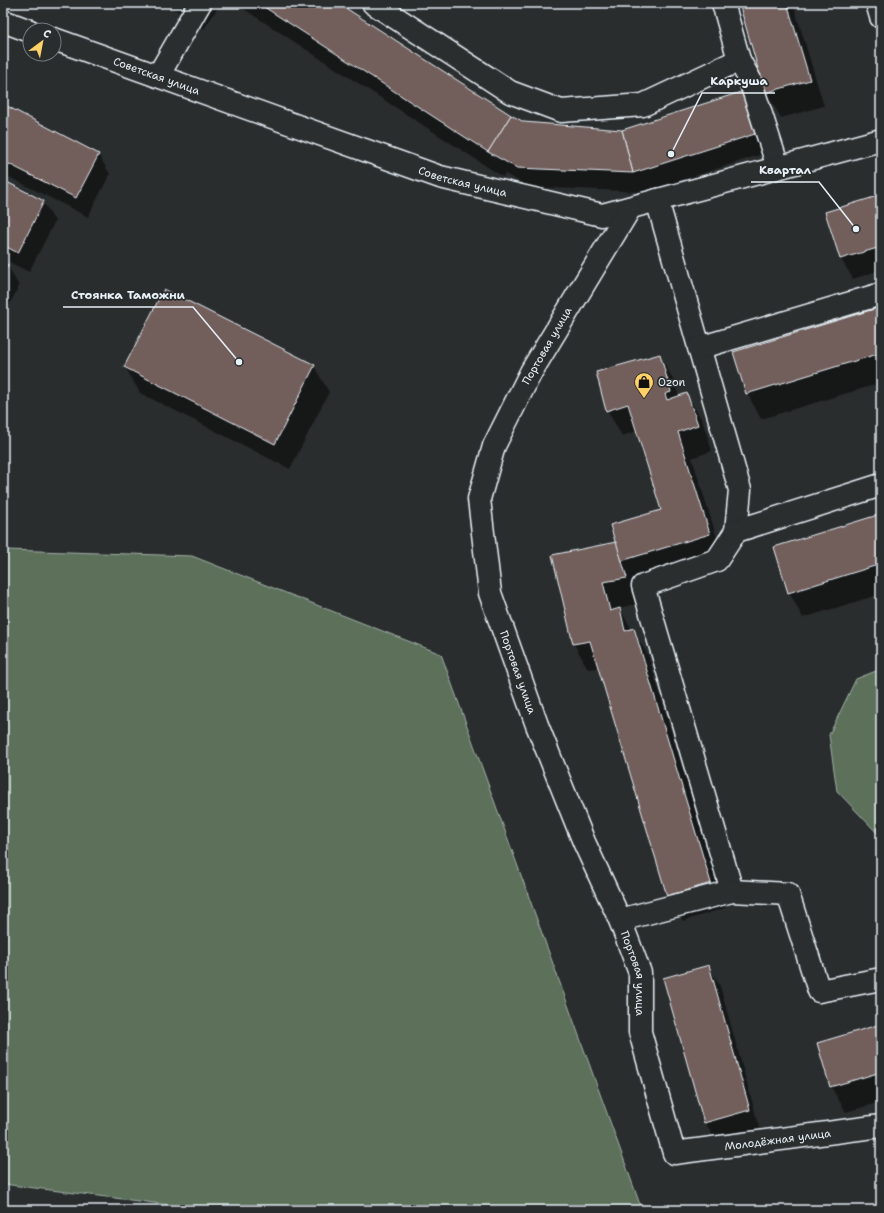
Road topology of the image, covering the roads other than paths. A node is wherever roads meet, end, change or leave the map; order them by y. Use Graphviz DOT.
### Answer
graph roads {
  1 [pos="200,3"];
  2 [pos="373,3"];
  3 [pos="722,3"];
  4 [pos="878,3"];
  5 [pos="881,17"];
  6 [pos="3,21"];
  7 [pos="22,28"];
  8 [pos="62,42"];
  9 [pos="739,60"];
  10 [pos="158,76"];
  11 [pos="881,140"];
  12 [pos="778,167"];
  13 [pos="657,200"];
  14 [pos="630,208"];
  15 [pos="881,294"];
  16 [pos="699,348"];
  17 [pos="881,485"];
  18 [pos="736,532"];
  19 [pos="732,891"];
  20 [pos="620,920"];
  21 [pos="881,978"];
  22 [pos="881,1126"];
  23 [pos="674,1152"];
  1 -- 10 [label="street"];
  2 -- 9 [label="street"];
  3 -- 9 [label="street"];
  4 -- 5 [label="street"];
  6 -- 7 [label="street"];
  8 -- 10 [label="street, Советская улица"];
  9 -- 12 [label="street"];
  10 -- 14 [label="street, Советская улица"];
  11 -- 12 [label="street, Советская улица"];
  12 -- 13 [label="street, Советская улица"];
  13 -- 14 [label="street, Советская улица"];
  13 -- 16 [label="street"];
  14 -- 20 [label="street, Портовая улица"];
  15 -- 16 [label="street"];
  16 -- 18 [label="street"];
  17 -- 18 [label="street"];
  18 -- 19 [label="street"];
  19 -- 20 [label="street"];
  19 -- 21 [label="street"];
  20 -- 23 [label="street, Портовая улица"];
  22 -- 23 [label="street, Молодёжная улица"];
}
